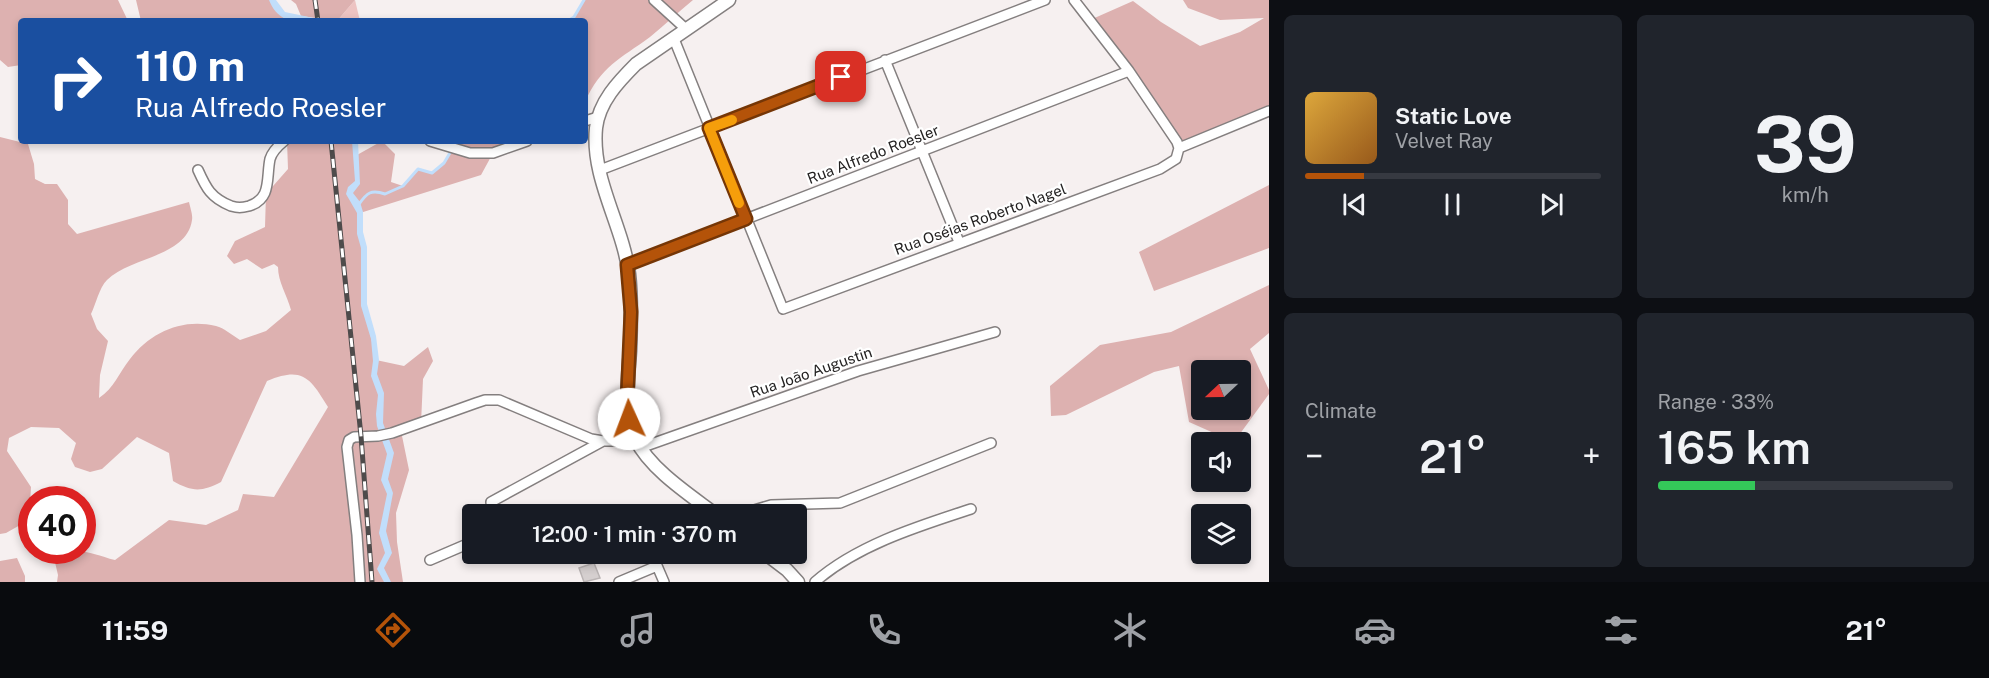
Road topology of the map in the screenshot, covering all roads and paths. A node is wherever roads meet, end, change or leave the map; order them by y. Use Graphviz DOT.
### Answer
graph roads {
  1 [pos="654,0"];
  2 [pos="729,0"];
  3 [pos="1045,0"];
  4 [pos="1074,0"];
  5 [pos="687,30"];
  6 [pos="674,39"];
  7 [pos="885,60"];
  8 [pos="1129,71"];
  9 [pos="1269,111"];
  10 [pos="598,117"];
  11 [pos="588,120"];
  12 [pos="709,128"];
  13 [pos="280,144"];
  14 [pos="440,144"];
  15 [pos="518,144"];
  16 [pos="1179,148"];
  17 [pos="921,151"];
  18 [pos="198,170"];
  19 [pos="600,170"];
  20 [pos="746,219"];
  21 [pos="959,242"];
  22 [pos="627,265"];
  23 [pos="995,332"];
  24 [pos="603,441"];
  25 [pos="991,443"];
  26 [pos="638,445"];
  27 [pos="491,504"];
  28 [pos="703,504"];
  29 [pos="794,504"];
  30 [pos="971,509"];
  31 [pos="462,546"];
  32 [pos="430,560"];
  33 [pos="779,564"];
  34 [pos="657,566"];
  35 [pos="360,582"];
  36 [pos="619,582"];
  37 [pos="664,582"];
  38 [pos="798,582"];
  39 [pos="815,582"];
  1 -- 5 [label="street"];
  2 -- 5 [label="street"];
  3 -- 7 [label="street"];
  4 -- 8 [label="street"];
  5 -- 6 [label="street"];
  6 -- 10 [label="street"];
  6 -- 12 [label="street"];
  7 -- 12 [label="street"];
  7 -- 17 [label="street"];
  8 -- 16 [label="street"];
  8 -- 17 [label="street, Rua Alfredo Roesler"];
  9 -- 16 [label="street"];
  10 -- 11 [label="street"];
  10 -- 19 [label="street"];
  12 -- 19 [label="street"];
  12 -- 20 [label="street"];
  13 -- 18 [label="street"];
  14 -- 15 [label="street"];
  16 -- 21 [label="street, Rua Oséias Roberto Nagel"];
  17 -- 20 [label="street, Rua Alfredo Roesler"];
  17 -- 21 [label="street"];
  19 -- 22 [label="street"];
  20 -- 21 [label="street, Rua Oséias Roberto Nagel"];
  20 -- 22 [label="street, Rua Alfredo Roesler"];
  22 -- 26 [label="street"];
  23 -- 26 [label="street, Rua João Augustin"];
  24 -- 26 [label="street, Rua João Augustin"];
  24 -- 27 [label="street"];
  24 -- 35 [label="street"];
  25 -- 29 [label="street"];
  26 -- 28 [label="street"];
  30 -- 39 [label="street"];
  31 -- 32 [label="street"];
  33 -- 38 [label="street"];
  34 -- 36 [label="street"];
  34 -- 37 [label="street"];
}
